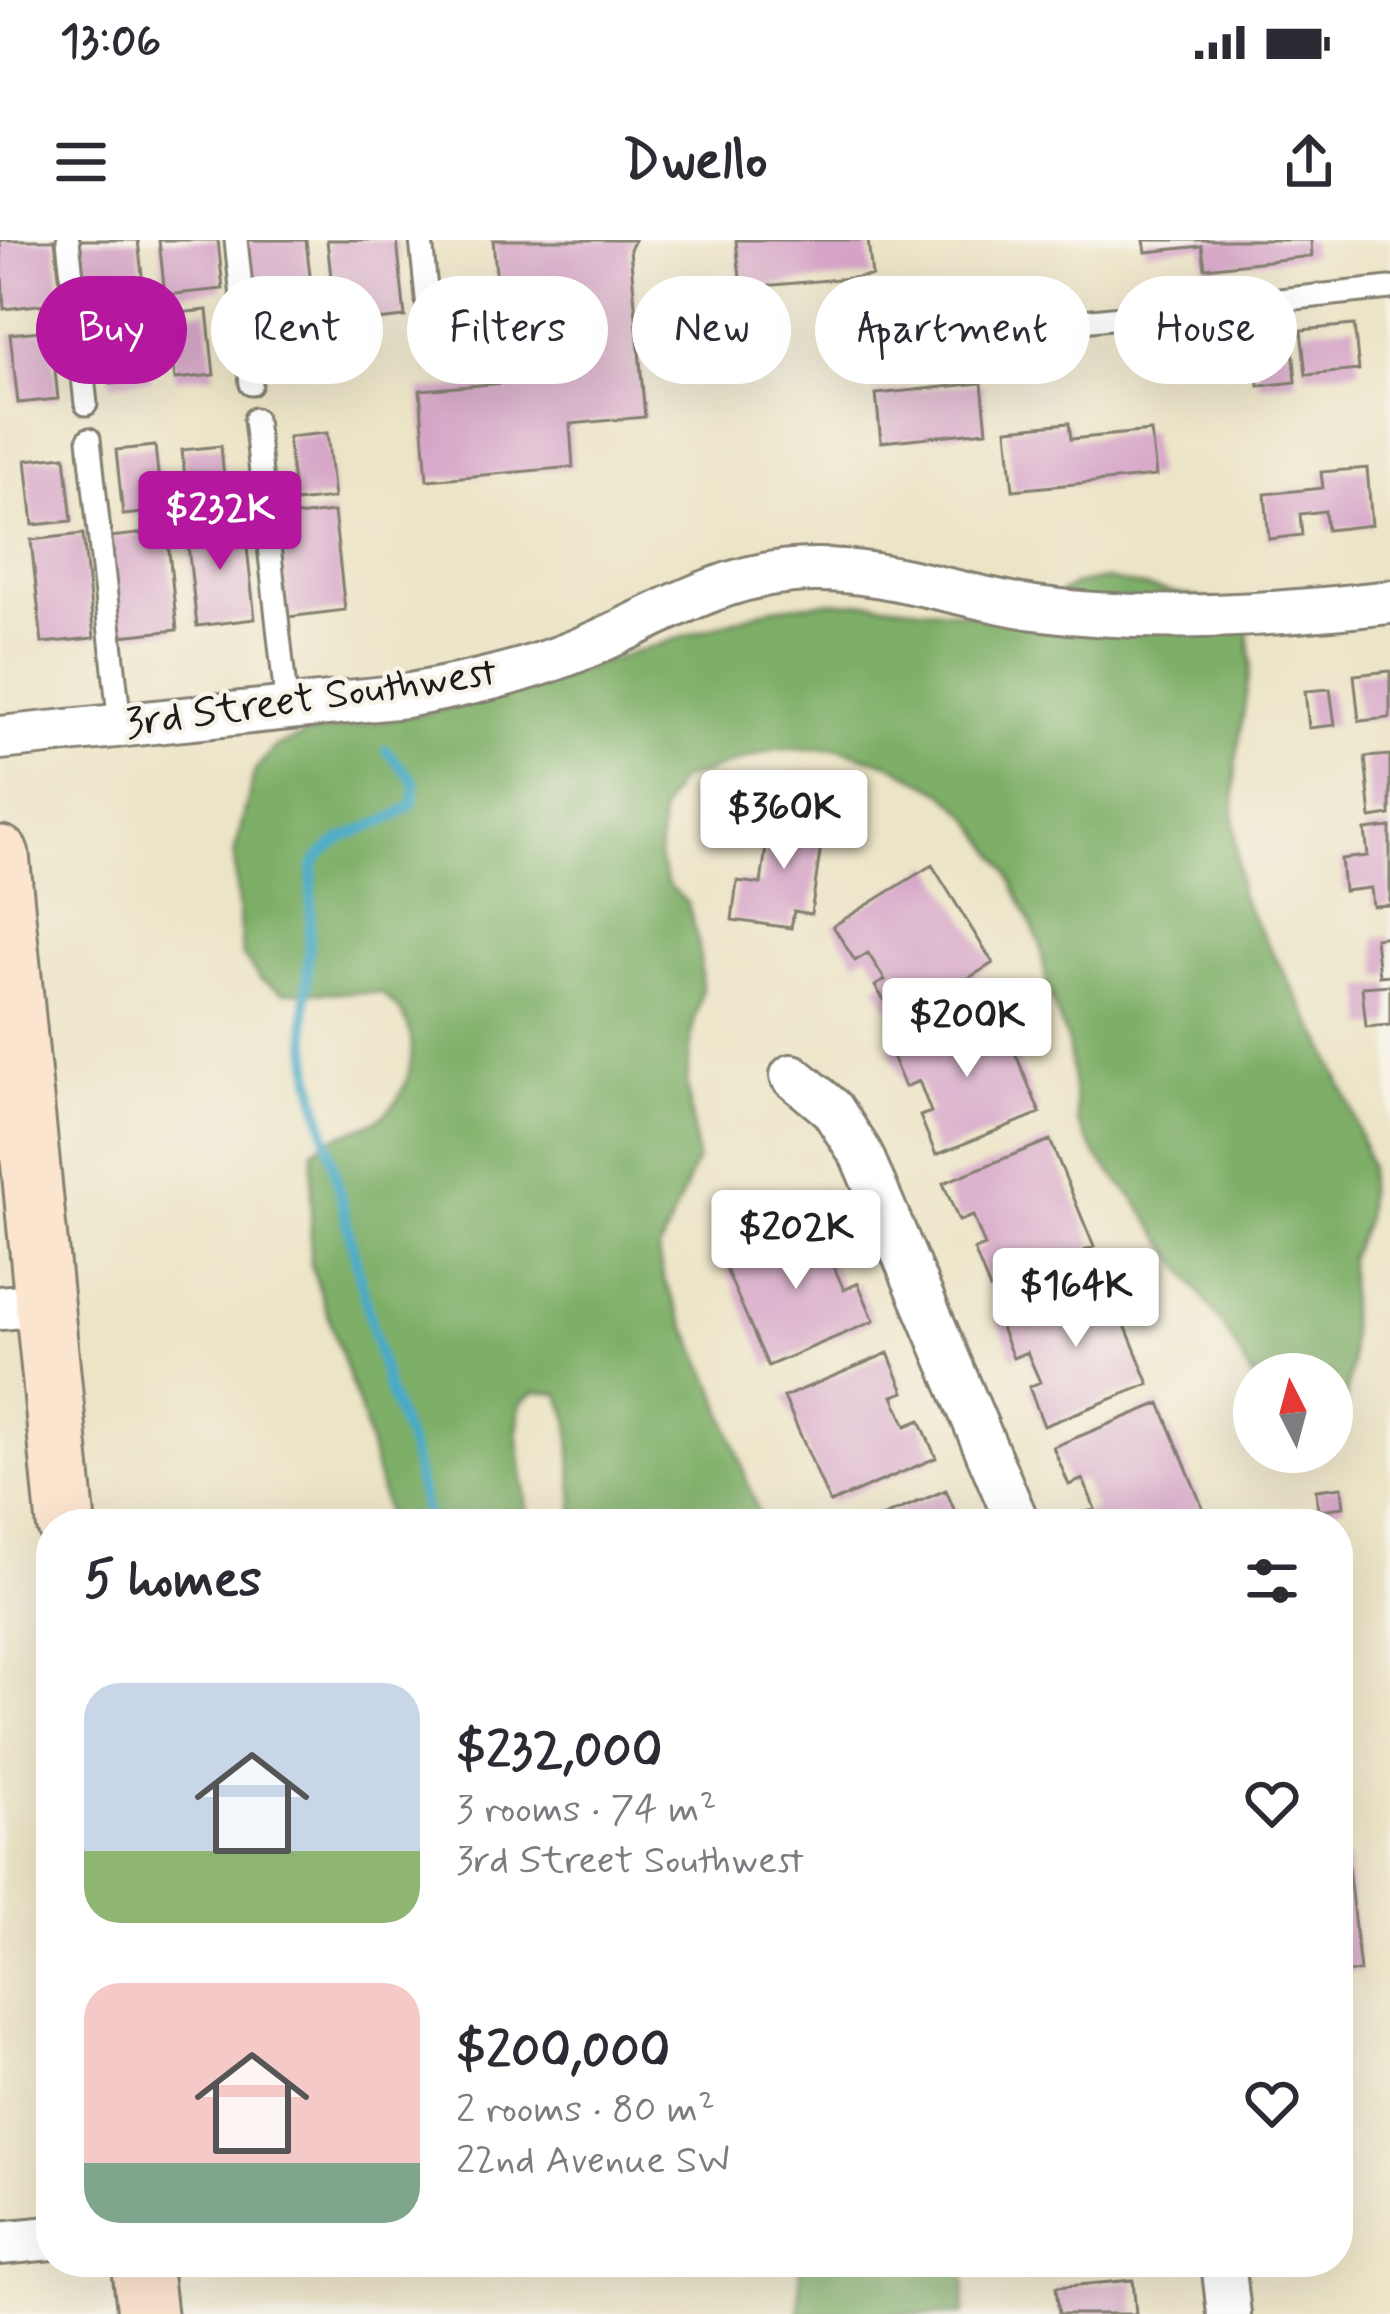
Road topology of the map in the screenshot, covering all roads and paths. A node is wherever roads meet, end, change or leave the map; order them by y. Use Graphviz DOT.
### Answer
graph roads {
  1 [pos="68,240"];
  2 [pos="236,240"];
  3 [pos="422,240"];
  4 [pos="240,276"];
  5 [pos="425,276"];
  6 [pos="1390,288"];
  7 [pos="1090,320"];
  8 [pos="86,404"];
  9 [pos="255,419"];
  10 [pos="89,439"];
  11 [pos="1390,602"];
  12 [pos="286,708"];
  13 [pos="120,725"];
  14 [pos="0,738"];
  15 [pos="0,855"];
  16 [pos="792,1076"];
  17 [pos="22,1306"];
  18 [pos="62,1509"];
  19 [pos="1012,1509"];
  20 [pos="36,2239"];
  21 [pos="0,2243"];
  22 [pos="143,2277"];
  23 [pos="1224,2277"];
  24 [pos="147,2314"];
  25 [pos="1228,2314"];
  1 -- 8 [label="lane"];
  2 -- 4 [label="lane"];
  3 -- 5 [label="lane"];
  6 -- 7 [label="lane"];
  9 -- 12 [label="lane"];
  10 -- 13 [label="lane"];
  11 -- 12 [label="street, 3rd Street Southwest"];
  12 -- 13 [label="street, 3rd Street Southwest"];
  13 -- 14 [label="street, 3rd Street Southwest"];
  15 -- 17 [label="street"];
  16 -- 19 [label="street"];
  17 -- 18 [label="street"];
  20 -- 21 [label="street"];
  22 -- 24 [label="street"];
  23 -- 25 [label="street"];
}
